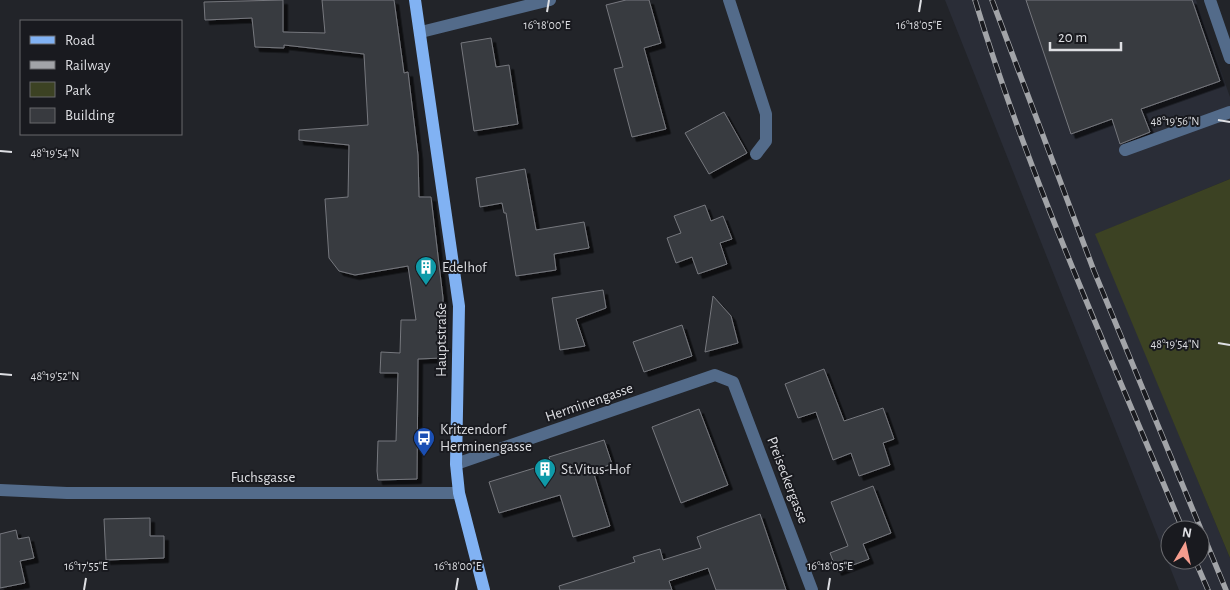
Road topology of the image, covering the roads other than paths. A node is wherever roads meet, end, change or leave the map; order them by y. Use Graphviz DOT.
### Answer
graph roads {
  1 [pos="415,0"];
  2 [pos="550,0"];
  3 [pos="729,0"];
  4 [pos="1210,0"];
  5 [pos="421,32"];
  6 [pos="1230,58"];
  7 [pos="1230,112"];
  8 [pos="1125,150"];
  9 [pos="756,154"];
  10 [pos="733,382"];
  11 [pos="456,464"];
  12 [pos="0,490"];
  13 [pos="459,493"];
  14 [pos="484,590"];
  15 [pos="812,590"];
  1 -- 5 [label="main road, Hauptstraße"];
  2 -- 5 [label="street"];
  3 -- 9 [label="street"];
  4 -- 6 [label="street"];
  5 -- 11 [label="main road, Hauptstraße"];
  7 -- 8 [label="street"];
  10 -- 11 [label="street, Herminengasse"];
  10 -- 15 [label="street, Preiseckergasse"];
  11 -- 13 [label="main road, Hauptstraße"];
  12 -- 13 [label="street, Fuchsgasse"];
  13 -- 14 [label="main road, Hauptstraße"];
}
